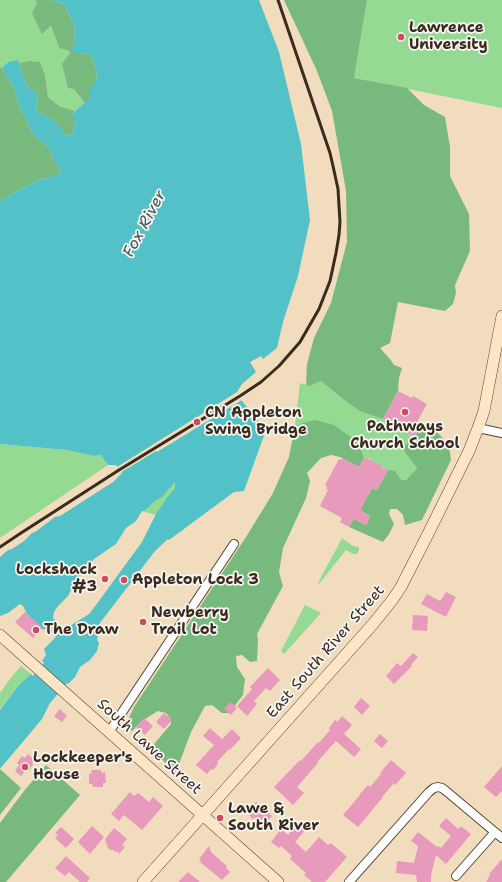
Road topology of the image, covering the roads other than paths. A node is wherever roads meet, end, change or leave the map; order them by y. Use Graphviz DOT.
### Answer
graph roads {
  1 [pos="502,316"];
  2 [pos="478,428"];
  3 [pos="502,432"];
  4 [pos="234,544"];
  5 [pos="2,639"];
  6 [pos="109,732"];
  7 [pos="202,814"];
  8 [pos="495,832"];
  9 [pos="502,838"];
  10 [pos="456,876"];
  11 [pos="143,882"];
  12 [pos="278,882"];
  13 [pos="350,882"];
  1 -- 2 [label="street, East South River Street"];
  2 -- 3 [label="street"];
  2 -- 7 [label="street, East South River Street"];
  4 -- 6 [label="street"];
  5 -- 6 [label="street, South Lawe Street"];
  6 -- 7 [label="street, South Lawe Street"];
  7 -- 11 [label="street, East South River Street"];
  7 -- 12 [label="street, South Lawe Street"];
  8 -- 9 [label="street"];
  8 -- 10 [label="street"];
  8 -- 13 [label="street"];
}
